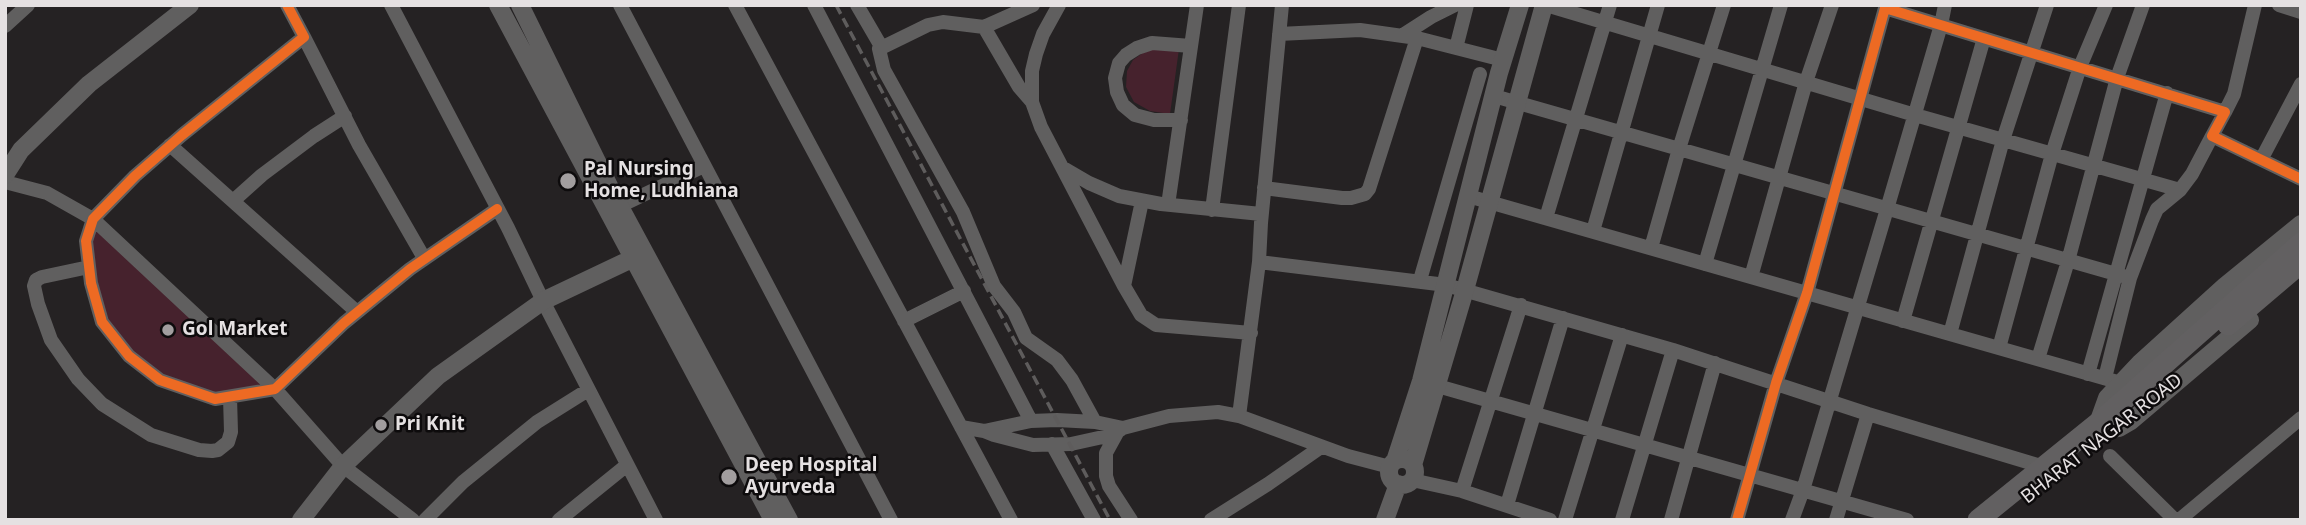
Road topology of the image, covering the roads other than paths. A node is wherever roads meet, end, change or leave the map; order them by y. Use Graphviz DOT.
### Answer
graph roads {
  1 [pos="28,5"];
  2 [pos="190,5"];
  3 [pos="287,5"];
  4 [pos="391,5"];
  5 [pos="498,5"];
  6 [pos="520,5"];
  7 [pos="620,5"];
  8 [pos="735,5"];
  9 [pos="814,5"];
  10 [pos="857,5"];
  11 [pos="1033,5"];
  12 [pos="1059,5"];
  13 [pos="1197,5"];
  14 [pos="1239,5"];
  15 [pos="1282,5"];
  16 [pos="1455,5"];
  17 [pos="1467,5"];
  18 [pos="1520,5"];
  19 [pos="1545,5"];
  20 [pos="1610,5"];
  21 [pos="1658,5"];
  22 [pos="1724,5"];
  23 [pos="1781,5"];
  24 [pos="1832,5"];
  25 [pos="1945,5"];
  26 [pos="2047,5"];
  27 [pos="2106,5"];
  28 [pos="2143,5"];
  29 [pos="2255,5"];
  30 [pos="2279,5"];
  31 [pos="1881,6"];
  32 [pos="2301,12"];
  33 [pos="1605,23"];
  34 [pos="1941,25"];
  35 [pos="5,26"];
  36 [pos="984,27"];
  37 [pos="1279,34"];
  38 [pos="1649,36"];
  39 [pos="304,37"];
  40 [pos="1410,37"];
  41 [pos="1984,38"];
  42 [pos="1191,46"];
  43 [pos="882,48"];
  44 [pos="1456,48"];
  45 [pos="1709,53"];
  46 [pos="2032,54"];
  47 [pos="1503,60"];
  48 [pos="2080,66"];
  49 [pos="1762,69"];
  50 [pos="1480,74"];
  51 [pos="2117,78"];
  52 [pos="1806,82"];
  53 [pos="2301,83"];
  54 [pos="2167,93"];
  55 [pos="1494,96"];
  56 [pos="1860,98"];
  57 [pos="1032,102"];
  58 [pos="1517,102"];
  59 [pos="2225,112"];
  60 [pos="1914,115"];
  61 [pos="345,116"];
  62 [pos="1576,119"];
  63 [pos="1181,120"];
  64 [pos="1959,127"];
  65 [pos="1621,132"];
  66 [pos="2212,135"];
  67 [pos="2003,140"];
  68 [pos="170,145"];
  69 [pos="1679,149"];
  70 [pos="2052,154"];
  71 [pos="2262,159"];
  72 [pos="1734,165"];
  73 [pos="704,166"];
  74 [pos="2095,166"];
  75 [pos="1064,168"];
  76 [pos="5,175"];
  77 [pos="1778,177"];
  78 [pos="2301,179"];
  79 [pos="2143,180"];
  80 [pos="5,181"];
  81 [pos="1264,188"];
  82 [pos="2180,190"];
  83 [pos="1834,194"];
  84 [pos="1468,196"];
  85 [pos="233,201"];
  86 [pos="1142,201"];
  87 [pos="1489,202"];
  88 [pos="1168,205"];
  89 [pos="620,206"];
  90 [pos="497,209"];
  91 [pos="1887,209"];
  92 [pos="1212,210"];
  93 [pos="1261,214"];
  94 [pos="1546,218"];
  95 [pos="93,219"];
  96 [pos="1932,222"];
  97 [pos="2301,224"];
  98 [pos="1593,231"];
  99 [pos="1978,235"];
  100 [pos="2301,243"];
  101 [pos="1651,248"];
  102 [pos="2027,249"];
  103 [pos="638,256"];
  104 [pos="424,258"];
  105 [pos="2068,261"];
  106 [pos="1259,262"];
  107 [pos="2301,263"];
  108 [pos="1705,264"];
  109 [pos="89,267"];
  110 [pos="2122,276"];
  111 [pos="2301,276"];
  112 [pos="1751,277"];
  113 [pos="1420,280"];
  114 [pos="1446,285"];
  115 [pos="1124,286"];
  116 [pos="1465,290"];
  117 [pos="964,291"];
  118 [pos="1807,293"];
  119 [pos="543,301"];
  120 [pos="1521,305"];
  121 [pos="1857,307"];
  122 [pos="357,312"];
  123 [pos="1563,318"];
  124 [pos="904,321"];
  125 [pos="1903,321"];
  126 [pos="1251,333"];
  127 [pos="1950,334"];
  128 [pos="1622,335"];
  129 [pos="1999,348"];
  130 [pos="1673,350"];
  131 [pos="2038,359"];
  132 [pos="1714,363"];
  133 [pos="2088,374"];
  134 [pos="2113,380"];
  135 [pos="1776,383"];
  136 [pos="1429,384"];
  137 [pos="275,389"];
  138 [pos="588,390"];
  139 [pos="230,397"];
  140 [pos="1829,400"];
  141 [pos="1491,401"];
  142 [pos="1535,414"];
  143 [pos="1868,414"];
  144 [pos="1239,416"];
  145 [pos="2301,418"];
  146 [pos="1031,421"];
  147 [pos="2108,421"];
  148 [pos="1095,422"];
  149 [pos="961,427"];
  150 [pos="984,430"];
  151 [pos="1120,430"];
  152 [pos="1592,430"];
  153 [pos="2284,434"];
  154 [pos="2301,435"];
  155 [pos="1052,444"];
  156 [pos="1645,444"];
  157 [pos="1321,447"];
  158 [pos="2110,456"];
  159 [pos="1688,457"];
  160 [pos="627,465"];
  161 [pos="343,466"];
  162 [pos="2044,467"];
  163 [pos="1402,471"];
  164 [pos="1749,474"];
  165 [pos="1802,490"];
  166 [pos="1461,491"];
  167 [pos="1842,500"];
  168 [pos="1507,505"];
  169 [pos="301,520"];
  170 [pos="414,520"];
  171 [pos="425,520"];
  172 [pos="559,520"];
  173 [pos="656,520"];
  174 [pos="773,520"];
  175 [pos="789,520"];
  176 [pos="891,520"];
  177 [pos="1011,520"];
  178 [pos="1094,520"];
  179 [pos="1131,520"];
  180 [pos="1210,520"];
  181 [pos="1385,520"];
  182 [pos="1550,520"];
  183 [pos="1564,520"];
  184 [pos="1622,520"];
  185 [pos="1671,520"];
  186 [pos="1737,520"];
  187 [pos="1792,520"];
  188 [pos="1836,520"];
  189 [pos="1907,520"];
  190 [pos="1978,520"];
  191 [pos="1998,520"];
  192 [pos="2177,520"];
  1 -- 35 [label="street"];
  2 -- 76 [label="street"];
  3 -- 39 [label="street"];
  4 -- 90 [label="street"];
  5 -- 103 [label="street"];
  6 -- 89 [label="street"];
  7 -- 73 [label="street"];
  8 -- 124 [label="street"];
  9 -- 117 [label="street"];
  10 -- 43 [label="street"];
  11 -- 36 [label="street"];
  12 -- 57 [label="street"];
  13 -- 42 [label="street"];
  14 -- 92 [label="street"];
  15 -- 37 [label="street"];
  16 -- 40 [label="street"];
  17 -- 44 [label="street"];
  18 -- 47 [label="street"];
  19 -- 33 [label="street"];
  19 -- 58 [label="street"];
  20 -- 33 [label="street"];
  21 -- 38 [label="street"];
  22 -- 45 [label="street"];
  23 -- 49 [label="street"];
  24 -- 52 [label="street"];
  25 -- 34 [label="street"];
  26 -- 46 [label="street"];
  27 -- 48 [label="street"];
  28 -- 51 [label="street"];
  29 -- 59 [label="street"];
  30 -- 32 [label="street"];
  31 -- 34 [label="street"];
  31 -- 56 [label="street"];
  33 -- 38 [label="street"];
  33 -- 62 [label="street"];
  34 -- 41 [label="street"];
  34 -- 60 [label="street"];
  36 -- 43 [label="street"];
  36 -- 57 [label="street"];
  37 -- 40 [label="street"];
  37 -- 81 [label="street"];
  38 -- 45 [label="street"];
  38 -- 65 [label="street"];
  39 -- 61 [label="street"];
  39 -- 68 [label="street"];
  40 -- 44 [label="street"];
  40 -- 81 [label="street"];
  41 -- 46 [label="street"];
  41 -- 64 [label="street"];
  42 -- 63 [label="street"];
  42 -- 63 [label="street"];
  43 -- 148 [label="street"];
  44 -- 47 [label="street"];
  45 -- 49 [label="street"];
  45 -- 69 [label="street"];
  46 -- 48 [label="street"];
  46 -- 67 [label="street"];
  47 -- 55 [label="street"];
  48 -- 51 [label="street"];
  48 -- 70 [label="street"];
  49 -- 52 [label="street"];
  49 -- 72 [label="street"];
  50 -- 113 [label="street"];
  51 -- 54 [label="street"];
  51 -- 74 [label="street"];
  52 -- 56 [label="street"];
  52 -- 77 [label="street"];
  53 -- 71 [label="street"];
  54 -- 59 [label="street"];
  54 -- 79 [label="street"];
  55 -- 58 [label="street"];
  55 -- 84 [label="street"];
  56 -- 60 [label="street"];
  56 -- 83 [label="street"];
  57 -- 75 [label="street"];
  58 -- 62 [label="street"];
  58 -- 87 [label="street"];
  59 -- 66 [label="street"];
  60 -- 64 [label="street"];
  60 -- 91 [label="street"];
  61 -- 85 [label="street"];
  61 -- 104 [label="street"];
  62 -- 65 [label="street"];
  62 -- 94 [label="street"];
  63 -- 88 [label="street"];
  64 -- 67 [label="street"];
  64 -- 96 [label="street"];
  65 -- 69 [label="street"];
  65 -- 98 [label="street"];
  66 -- 71 [label="street"];
  66 -- 82 [label="street"];
  67 -- 70 [label="street"];
  67 -- 99 [label="street"];
  68 -- 85 [label="street"];
  68 -- 95 [label="street"];
  69 -- 72 [label="street"];
  69 -- 101 [label="street"];
  70 -- 74 [label="street"];
  70 -- 102 [label="street"];
  71 -- 78 [label="street"];
  72 -- 77 [label="street"];
  72 -- 108 [label="street"];
  73 -- 89 [label="street"];
  73 -- 176 [label="street"];
  74 -- 79 [label="street"];
  74 -- 105 [label="street"];
  75 -- 86 [label="street"];
  75 -- 115 [label="street"];
  77 -- 83 [label="street"];
  77 -- 112 [label="street"];
  79 -- 82 [label="street"];
  79 -- 110 [label="street"];
  80 -- 95 [label="street"];
  81 -- 93 [label="street"];
  82 -- 110 [label="street"];
  83 -- 91 [label="street"];
  83 -- 118 [label="street"];
  84 -- 87 [label="street"];
  84 -- 114 [label="street"];
  85 -- 122 [label="street"];
  86 -- 88 [label="street"];
  86 -- 115 [label="street"];
  87 -- 94 [label="street"];
  87 -- 116 [label="street"];
  88 -- 92 [label="street"];
  89 -- 103 [label="street"];
  90 -- 104 [label="street"];
  90 -- 119 [label="street"];
  91 -- 96 [label="street"];
  91 -- 121 [label="street"];
  92 -- 93 [label="street"];
  93 -- 106 [label="street"];
  94 -- 98 [label="street"];
  95 -- 109 [label="street"];
  95 -- 137 [label="street"];
  96 -- 99 [label="street"];
  96 -- 125 [label="street"];
  97 -- 134 [label="street, BHARAT NAGAR ROAD"];
  98 -- 101 [label="street"];
  99 -- 102 [label="street"];
  99 -- 127 [label="street"];
  100 -- 147 [label="main road"];
  101 -- 108 [label="street"];
  102 -- 105 [label="street"];
  102 -- 129 [label="street"];
  103 -- 119 [label="street"];
  103 -- 174 [label="street"];
  103 -- 175 [label="street"];
  104 -- 122 [label="street"];
  105 -- 110 [label="street"];
  105 -- 131 [label="street"];
  106 -- 113 [label="street"];
  106 -- 126 [label="street"];
  107 -- 147 [label="main road"];
  108 -- 112 [label="street"];
  109 -- 139 [label="street"];
  109 -- 139 [label="street"];
  110 -- 133 [label="street"];
  110 -- 134 [label="street"];
  111 -- 147 [label="street, BHARAT NAGAR ROAD"];
  112 -- 118 [label="street"];
  113 -- 114 [label="street"];
  114 -- 116 [label="street"];
  114 -- 136 [label="street"];
  115 -- 126 [label="street"];
  116 -- 120 [label="street"];
  116 -- 136 [label="street"];
  117 -- 124 [label="street"];
  117 -- 146 [label="street"];
  118 -- 121 [label="street"];
  118 -- 135 [label="street"];
  119 -- 138 [label="street"];
  119 -- 161 [label="street"];
  120 -- 123 [label="street"];
  120 -- 141 [label="street"];
  121 -- 125 [label="street"];
  121 -- 140 [label="street"];
  122 -- 137 [label="street"];
  123 -- 128 [label="street"];
  123 -- 142 [label="street"];
  124 -- 149 [label="street"];
  125 -- 127 [label="street"];
  126 -- 144 [label="street"];
  127 -- 129 [label="street"];
  128 -- 130 [label="street"];
  128 -- 152 [label="street"];
  129 -- 131 [label="street"];
  130 -- 132 [label="street"];
  130 -- 156 [label="street"];
  131 -- 133 [label="street"];
  132 -- 135 [label="street"];
  132 -- 159 [label="street"];
  133 -- 134 [label="street"];
  134 -- 147 [label="street, BHARAT NAGAR ROAD"];
  135 -- 140 [label="street"];
  135 -- 164 [label="street"];
  136 -- 141 [label="street"];
  136 -- 163 [label="street"];
  137 -- 139 [label="street"];
  137 -- 161 [label="street"];
  138 -- 160 [label="street"];
  138 -- 171 [label="street"];
  140 -- 143 [label="street"];
  140 -- 165 [label="street"];
  141 -- 142 [label="street"];
  141 -- 166 [label="street"];
  142 -- 152 [label="street"];
  142 -- 168 [label="street"];
  143 -- 162 [label="street"];
  143 -- 167 [label="street"];
  144 -- 151 [label="street"];
  144 -- 157 [label="street"];
  145 -- 153 [label="street"];
  146 -- 148 [label="street"];
  146 -- 150 [label="street"];
  147 -- 162 [label="main road, BHARAT NAGAR ROAD"];
  147 -- 191 [label="main road, BHARAT NAGAR ROAD"];
  148 -- 151 [label="street"];
  149 -- 150 [label="street"];
  149 -- 177 [label="street"];
  150 -- 155 [label="street"];
  151 -- 155 [label="street"];
  151 -- 179 [label="street"];
  152 -- 156 [label="street"];
  152 -- 183 [label="street"];
  153 -- 154 [label="street"];
  153 -- 192 [label="street"];
  155 -- 178 [label="street"];
  156 -- 159 [label="street"];
  156 -- 184 [label="street"];
  157 -- 163 [label="street"];
  157 -- 180 [label="street"];
  158 -- 192 [label="street"];
  159 -- 164 [label="street"];
  159 -- 185 [label="street"];
  160 -- 172 [label="street"];
  160 -- 173 [label="street"];
  161 -- 169 [label="street"];
  161 -- 170 [label="street"];
  162 -- 190 [label="main road, BHARAT NAGAR ROAD"];
  163 -- 166 [label="street"];
  163 -- 181 [label="street"];
  164 -- 165 [label="street"];
  164 -- 186 [label="street"];
  165 -- 167 [label="street"];
  165 -- 187 [label="street"];
  166 -- 168 [label="street"];
  167 -- 188 [label="street"];
  167 -- 189 [label="street"];
  168 -- 182 [label="street"];
}
